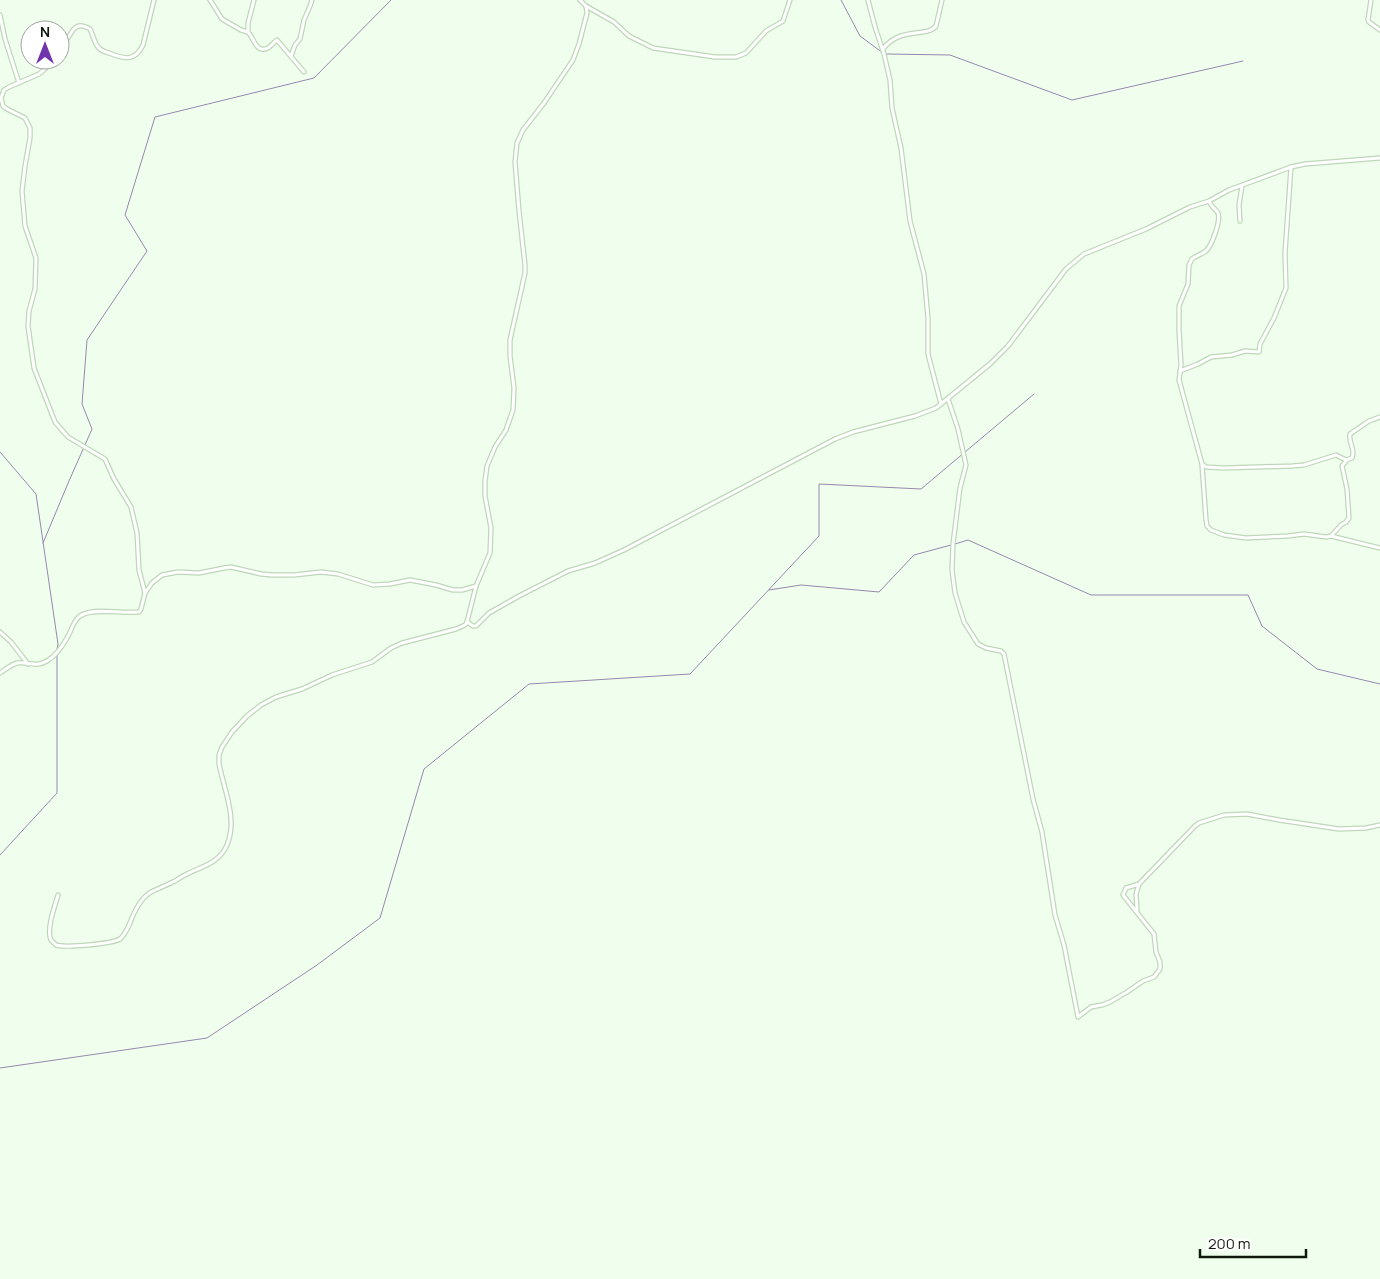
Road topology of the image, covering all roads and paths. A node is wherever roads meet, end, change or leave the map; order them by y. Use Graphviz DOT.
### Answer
graph roads {
  1 [pos="154,0"];
  2 [pos="210,0"];
  3 [pos="254,0"];
  4 [pos="312,0"];
  5 [pos="580,0"];
  6 [pos="790,0"];
  7 [pos="868,0"];
  8 [pos="942,0"];
  9 [pos="1371,0"];
  10 [pos="586,6"];
  11 [pos="0,16"];
  12 [pos="1380,30"];
  13 [pos="248,32"];
  14 [pos="70,35"];
  15 [pos="883,49"];
  16 [pos="291,56"];
  17 [pos="45,70"];
  18 [pos="304,72"];
  19 [pos="19,83"];
  20 [pos="0,88"];
  21 [pos="2,94"];
  22 [pos="1380,158"];
  23 [pos="1291,167"];
  24 [pos="1242,185"];
  25 [pos="1209,201"];
  26 [pos="1240,221"];
  27 [pos="1180,371"];
  28 [pos="948,399"];
  29 [pos="941,404"];
  30 [pos="1380,417"];
  31 [pos="1346,460"];
  32 [pos="1202,464"];
  33 [pos="1331,536"];
  34 [pos="1380,548"];
  35 [pos="476,586"];
  36 [pos="145,593"];
  37 [pos="467,622"];
  38 [pos="0,632"];
  39 [pos="29,664"];
  40 [pos="0,673"];
  41 [pos="1380,825"];
  42 [pos="1140,884"];
  43 [pos="58,895"];
  44 [pos="1137,912"];
  1 -- 14 [label="street"];
  2 -- 13 [label="street"];
  3 -- 13 [label="street"];
  4 -- 16 [label="street"];
  5 -- 10 [label="street"];
  6 -- 10 [label="street"];
  7 -- 15 [label="street"];
  8 -- 15 [label="street"];
  9 -- 12 [label="street"];
  10 -- 35 [label="street"];
  11 -- 19 [label="street"];
  13 -- 16 [label="street"];
  15 -- 29 [label="street"];
  16 -- 18 [label="street"];
  17 -- 19 [label="street"];
  19 -- 21 [label="street"];
  20 -- 21 [label="street"];
  21 -- 36 [label="street"];
  22 -- 23 [label="street"];
  23 -- 24 [label="street"];
  23 -- 27 [label="street"];
  24 -- 25 [label="street"];
  24 -- 26 [label="street"];
  25 -- 27 [label="street"];
  25 -- 28 [label="street"];
  27 -- 32 [label="street"];
  28 -- 29 [label="street"];
  28 -- 44 [label="street"];
  29 -- 37 [label="street"];
  30 -- 31 [label="street"];
  31 -- 32 [label="street"];
  31 -- 33 [label="street"];
  32 -- 33 [label="street"];
  33 -- 34 [label="street"];
  35 -- 36 [label="street"];
  35 -- 37 [label="street"];
  36 -- 39 [label="street"];
  37 -- 43 [label="street"];
  38 -- 39 [label="street"];
  39 -- 40 [label="street"];
  41 -- 42 [label="street"];
  42 -- 44 [label="street"];
  42 -- 44 [label="street"];
}
